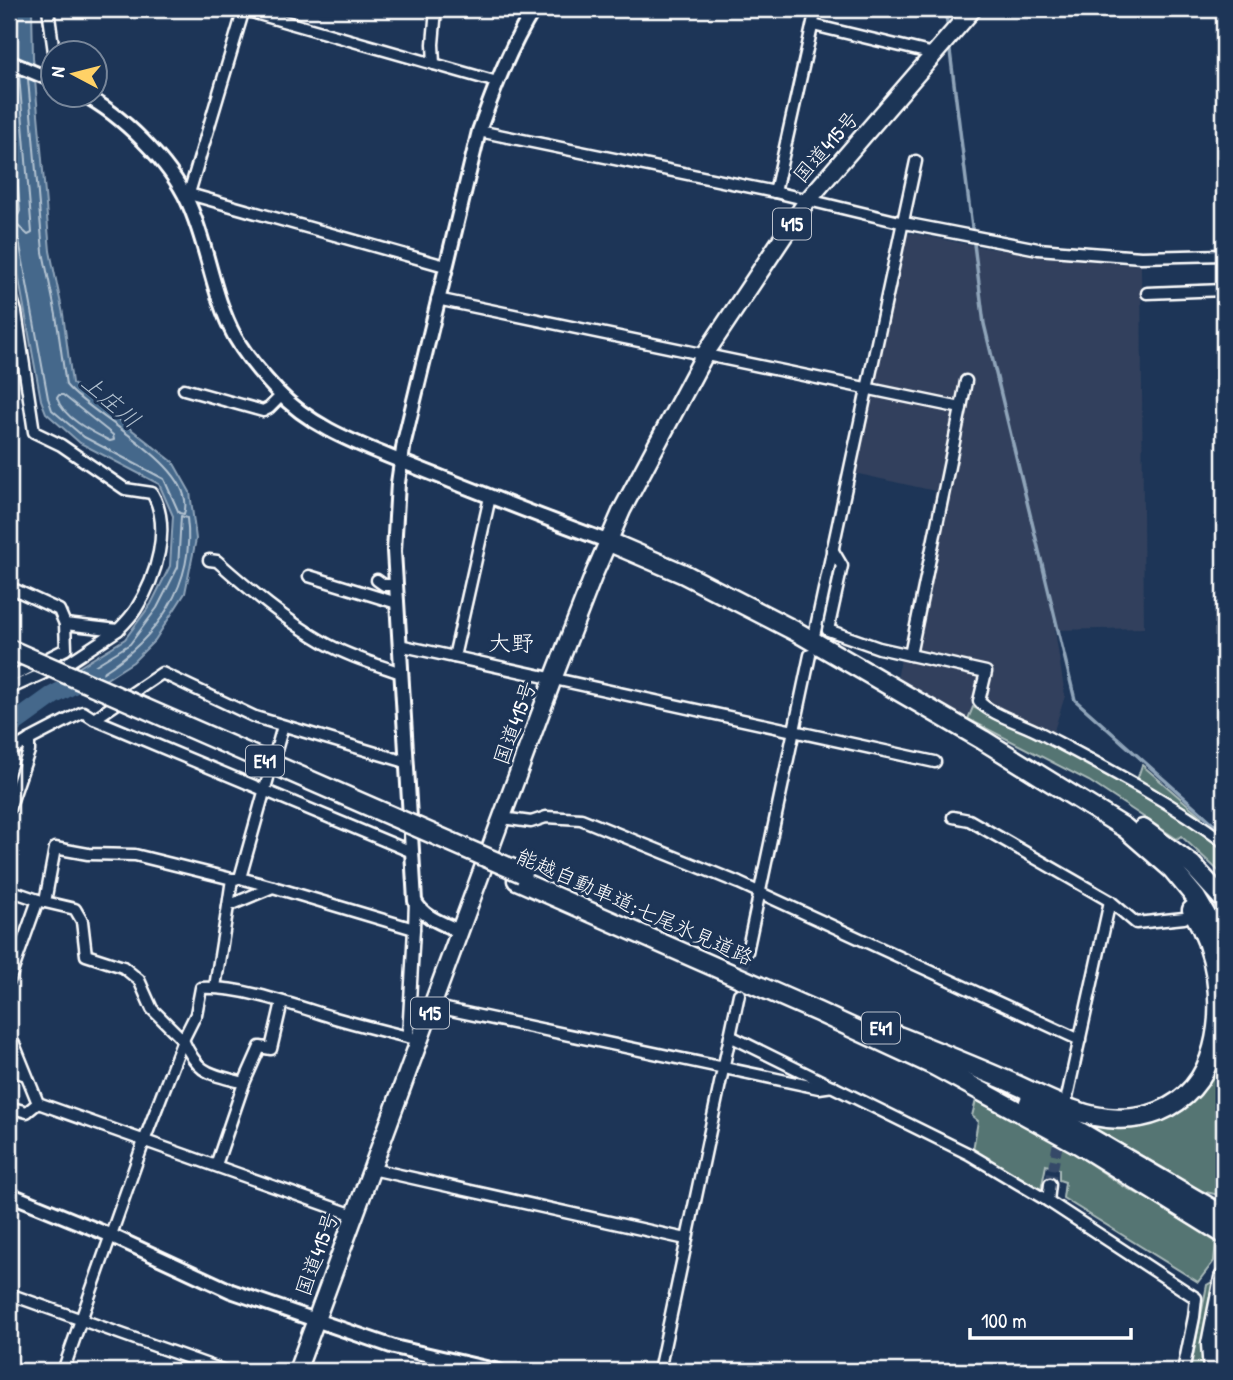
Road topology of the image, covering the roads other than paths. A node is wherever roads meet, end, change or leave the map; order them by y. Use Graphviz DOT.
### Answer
graph roads {
  1 [pos="48,9"];
  2 [pos="243,9"];
  3 [pos="436,9"];
  4 [pos="534,9"];
  5 [pos="816,9"];
  6 [pos="973,9"];
  7 [pos="813,25"];
  8 [pos="52,38"];
  9 [pos="934,54"];
  10 [pos="9,62"];
  11 [pos="434,64"];
  12 [pos="38,74"];
  13 [pos="497,82"];
  14 [pos="102,108"];
  15 [pos="479,131"];
  16 [pos="916,161"];
  17 [pos="775,192"];
  18 [pos="188,197"];
  19 [pos="807,201"];
  20 [pos="904,223"];
  21 [pos="1224,255"];
  22 [pos="445,267"];
  23 [pos="9,289"];
  24 [pos="1224,290"];
  25 [pos="1147,293"];
  26 [pos="437,299"];
  27 [pos="705,354"];
  28 [pos="966,381"];
  29 [pos="866,387"];
  30 [pos="184,388"];
  31 [pos="281,396"];
  32 [pos="961,408"];
  33 [pos="400,461"];
  34 [pos="491,497"];
  35 [pos="607,541"];
  36 [pos="832,549"];
  37 [pos="209,560"];
  38 [pos="309,576"];
  39 [pos="377,580"];
  40 [pos="396,585"];
  41 [pos="9,587"];
  42 [pos="397,603"];
  43 [pos="65,624"];
  44 [pos="118,630"];
  45 [pos="814,636"];
  46 [pos="399,645"];
  47 [pos="9,649"];
  48 [pos="810,654"];
  49 [pos="910,655"];
  50 [pos="454,657"];
  51 [pos="9,659"];
  52 [pos="401,673"];
  53 [pos="9,678"];
  54 [pos="553,680"];
  55 [pos="9,689"];
  56 [pos="94,719"];
  57 [pos="284,726"];
  58 [pos="795,730"];
  59 [pos="29,740"];
  60 [pos="9,752"];
  61 [pos="275,754"];
  62 [pos="406,762"];
  63 [pos="935,762"];
  64 [pos="268,778"];
  65 [pos="264,790"];
  66 [pos="9,809"];
  67 [pos="953,817"];
  68 [pos="502,818"];
  69 [pos="1145,837"];
  70 [pos="1224,842"];
  71 [pos="412,852"];
  72 [pos="519,876"];
  73 [pos="236,879"];
  74 [pos="273,887"];
  75 [pos="9,890"];
  76 [pos="759,894"];
  77 [pos="1224,900"];
  78 [pos="42,901"];
  79 [pos="415,901"];
  80 [pos="1110,901"];
  81 [pos="228,906"];
  82 [pos="1184,918"];
  83 [pos="1224,921"];
  84 [pos="414,929"];
  85 [pos="459,931"];
  86 [pos="1224,946"];
  87 [pos="747,952"];
  88 [pos="9,981"];
  89 [pos="215,987"];
  90 [pos="739,994"];
  91 [pos="282,1002"];
  92 [pos="432,1006"];
  93 [pos="893,1034"];
  94 [pos="730,1036"];
  95 [pos="414,1038"];
  96 [pos="183,1040"];
  97 [pos="1080,1040"];
  98 [pos="9,1043"];
  99 [pos="9,1069"];
  100 [pos="723,1069"];
  101 [pos="26,1075"];
  102 [pos="244,1083"];
  103 [pos="833,1086"];
  104 [pos="1067,1097"];
  105 [pos="38,1102"];
  106 [pos="9,1107"];
  107 [pos="144,1141"];
  108 [pos="216,1165"];
  109 [pos="372,1169"];
  110 [pos="1050,1184"];
  111 [pos="9,1194"];
  112 [pos="1048,1201"];
  113 [pos="354,1215"];
  114 [pos="1224,1216"];
  115 [pos="1224,1234"];
  116 [pos="112,1236"];
  117 [pos="686,1239"];
  118 [pos="1224,1278"];
  119 [pos="9,1294"];
  120 [pos="82,1319"];
  121 [pos="316,1320"];
  122 [pos="62,1371"];
  123 [pos="225,1371"];
  124 [pos="297,1371"];
  125 [pos="499,1371"];
  126 [pos="659,1371"];
  127 [pos="1183,1371"];
  128 [pos="1213,1371"];
  1 -- 8 [label="street"];
  2 -- 11 [label="street"];
  2 -- 18 [label="street"];
  3 -- 11 [label="street"];
  4 -- 13 [label="street"];
  5 -- 7 [label="street"];
  6 -- 9 [label="highway, 国道415号 / 415"];
  7 -- 9 [label="street"];
  7 -- 17 [label="street"];
  9 -- 19 [label="highway, 国道415号 / 415"];
  10 -- 12 [label="street"];
  11 -- 13 [label="street"];
  13 -- 15 [label="street"];
  14 -- 18 [label="street"];
  15 -- 17 [label="street"];
  15 -- 22 [label="street"];
  16 -- 20 [label="street"];
  17 -- 19 [label="street"];
  18 -- 22 [label="street"];
  18 -- 31 [label="street"];
  19 -- 20 [label="street"];
  19 -- 27 [label="highway, 国道415号 / 415"];
  20 -- 21 [label="street"];
  20 -- 29 [label="street"];
  22 -- 26 [label="street"];
  23 -- 44 [label="street"];
  24 -- 25 [label="street"];
  26 -- 27 [label="street"];
  26 -- 33 [label="street"];
  27 -- 29 [label="street"];
  27 -- 35 [label="highway, 国道415号 / 415"];
  28 -- 32 [label="street"];
  29 -- 32 [label="street"];
  29 -- 36 [label="street"];
  30 -- 31 [label="street"];
  31 -- 33 [label="street"];
  32 -- 49 [label="street"];
  33 -- 34 [label="street"];
  33 -- 40 [label="street"];
  34 -- 35 [label="street"];
  34 -- 50 [label="street"];
  35 -- 54 [label="highway, 国道415号 / 415"];
  35 -- 69 [label="highway"];
  36 -- 45 [label="street"];
  36 -- 49 [label="street"];
  37 -- 52 [label="street"];
  38 -- 42 [label="street"];
  39 -- 40 [label="street"];
  40 -- 42 [label="street"];
  41 -- 43 [label="street"];
  42 -- 46 [label="street"];
  43 -- 44 [label="street"];
  43 -- 53 [label="street"];
  44 -- 55 [label="street"];
  46 -- 50 [label="street"];
  46 -- 52 [label="street"];
  47 -- 72 [label="highway, 能越自動車道;七尾氷見道路 / E41, bridge"];
  48 -- 58 [label="street"];
  49 -- 70 [label="street"];
  50 -- 54 [label="street"];
  51 -- 72 [label="highway, 能越自動車道;七尾氷見道路 / E41"];
  52 -- 62 [label="street"];
  54 -- 58 [label="street"];
  54 -- 68 [label="highway, 国道415号 / 415"];
  56 -- 57 [label="street"];
  56 -- 59 [label="street"];
  56 -- 65 [label="street"];
  57 -- 61 [label="street"];
  57 -- 62 [label="street"];
  58 -- 63 [label="street"];
  58 -- 76 [label="street"];
  59 -- 60 [label="street"];
  59 -- 66 [label="street"];
  62 -- 71 [label="street"];
  64 -- 65 [label="street"];
  65 -- 71 [label="street"];
  65 -- 73 [label="street"];
  67 -- 80 [label="street"];
  68 -- 76 [label="street"];
  68 -- 85 [label="highway, 国道415号 / 415"];
  69 -- 77 [label="highway"];
  69 -- 83 [label="highway"];
  69 -- 86 [label="highway"];
  69 -- 93 [label="highway"];
  71 -- 79 [label="street"];
  72 -- 93 [label="highway, 能越自動車道;七尾氷見道路 / E41"];
  72 -- 115 [label="highway, 能越自動車道;七尾氷見道路 / E41"];
  73 -- 74 [label="street"];
  73 -- 78 [label="street"];
  73 -- 81 [label="street"];
  74 -- 81 [label="street"];
  74 -- 84 [label="street"];
  75 -- 78 [label="street"];
  76 -- 87 [label="street"];
  76 -- 97 [label="street"];
  78 -- 88 [label="street"];
  78 -- 96 [label="street"];
  79 -- 84 [label="street"];
  79 -- 85 [label="street"];
  80 -- 82 [label="street"];
  80 -- 97 [label="street"];
  81 -- 89 [label="street"];
  84 -- 95 [label="street"];
  85 -- 92 [label="highway, 国道415号 / 415"];
  89 -- 91 [label="street"];
  89 -- 96 [label="street"];
  90 -- 94 [label="street"];
  91 -- 95 [label="street"];
  91 -- 102 [label="street"];
  92 -- 95 [label="highway, 国道415号 / 415"];
  92 -- 100 [label="street"];
  93 -- 114 [label="highway, 能越自動車道;七尾氷見道路 / E41"];
  94 -- 100 [label="street"];
  94 -- 103 [label="street"];
  95 -- 109 [label="highway, 国道415号 / 415"];
  96 -- 102 [label="street"];
  96 -- 107 [label="street"];
  97 -- 104 [label="street"];
  98 -- 101 [label="street"];
  99 -- 101 [label="street"];
  100 -- 103 [label="street"];
  100 -- 117 [label="street"];
  101 -- 105 [label="street"];
  102 -- 108 [label="street"];
  103 -- 112 [label="street"];
  105 -- 106 [label="street"];
  105 -- 107 [label="street"];
  107 -- 108 [label="street"];
  107 -- 116 [label="street"];
  108 -- 113 [label="street"];
  109 -- 113 [label="highway, 国道415号 / 415"];
  109 -- 117 [label="street"];
  110 -- 112 [label="street"];
  111 -- 116 [label="street"];
  112 -- 127 [label="street"];
  113 -- 121 [label="highway, 国道415号 / 415"];
  116 -- 120 [label="street"];
  116 -- 121 [label="street"];
  117 -- 126 [label="street"];
  118 -- 128 [label="highway"];
  119 -- 120 [label="street"];
  120 -- 122 [label="street"];
  120 -- 123 [label="street"];
  121 -- 124 [label="highway, 国道415号 / 415"];
  121 -- 125 [label="street"];
}
